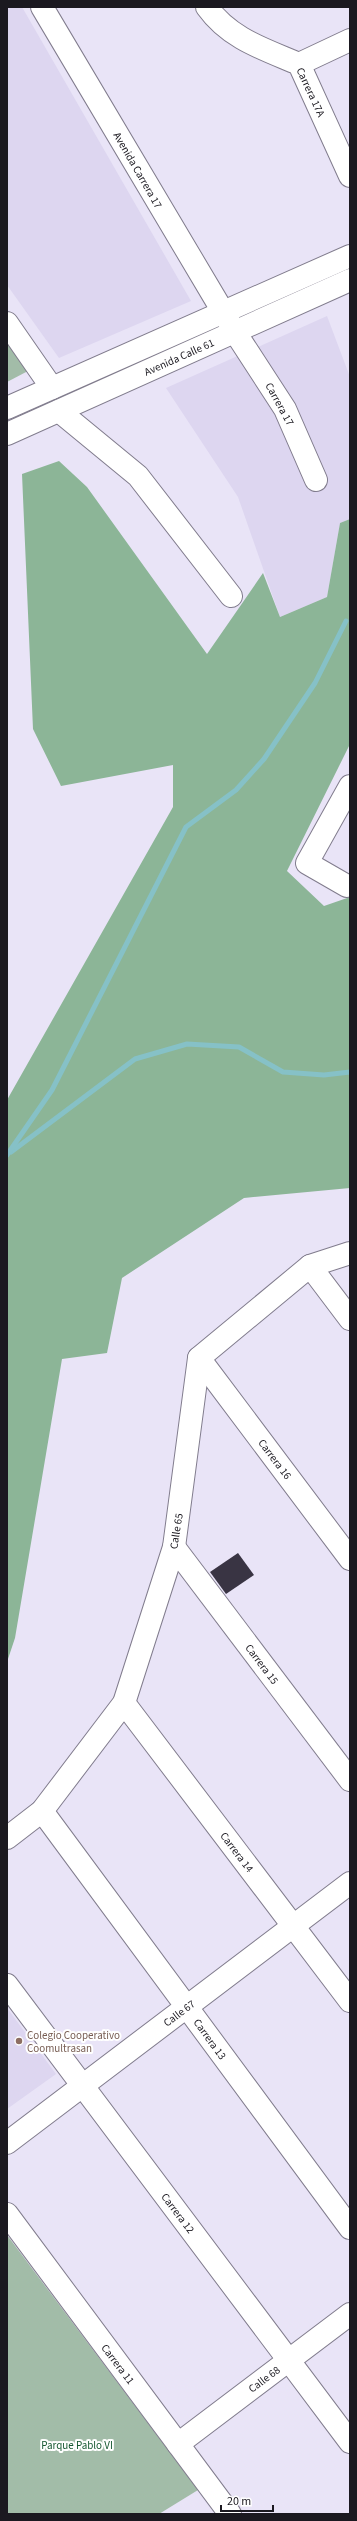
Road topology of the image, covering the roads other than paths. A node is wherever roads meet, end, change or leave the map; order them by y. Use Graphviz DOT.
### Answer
graph roads {
  1 [pos="42,7"];
  2 [pos="207,7"];
  3 [pos="350,40"];
  4 [pos="299,64"];
  5 [pos="350,176"];
  6 [pos="350,256"];
  7 [pos="350,280"];
  8 [pos="222,313"];
  9 [pos="7,323"];
  10 [pos="235,332"];
  11 [pos="52,388"];
  12 [pos="7,408"];
  13 [pos="59,411"];
  14 [pos="7,434"];
  15 [pos="316,480"];
  16 [pos="231,596"];
  17 [pos="350,786"];
  18 [pos="347,886"];
  19 [pos="350,1254"];
  20 [pos="310,1266"];
  21 [pos="350,1319"];
  22 [pos="199,1358"];
  23 [pos="174,1547"];
  24 [pos="350,1559"];
  25 [pos="124,1703"];
  26 [pos="350,1780"];
  27 [pos="42,1811"];
  28 [pos="7,1838"];
  29 [pos="350,1883"];
  30 [pos="293,1926"];
  31 [pos="7,1985"];
  32 [pos="350,2001"];
  33 [pos="187,2007"];
  34 [pos="82,2086"];
  35 [pos="7,2142"];
  36 [pos="7,2214"];
  37 [pos="350,2228"];
  38 [pos="350,2314"];
  39 [pos="289,2360"];
  40 [pos="350,2442"];
  41 [pos="178,2444"];
  42 [pos="230,2514"];
  1 -- 8 [label="street, Avenida Carrera 17"];
  2 -- 4 [label="street, Carrera 17A"];
  3 -- 4 [label="street"];
  4 -- 5 [label="street, Carrera 17A"];
  6 -- 8 [label="street, Avenida Calle 61"];
  7 -- 10 [label="street, Avenida Calle 61"];
  8 -- 10 [label="street, Avenida Carrera 17"];
  8 -- 11 [label="street, Avenida Calle 61"];
  9 -- 11 [label="street"];
  10 -- 13 [label="street, Avenida Calle 61"];
  10 -- 15 [label="street, Carrera 17"];
  11 -- 12 [label="street, Avenida Calle 61"];
  13 -- 14 [label="street, Avenida Calle 61"];
  13 -- 16 [label="street"];
  17 -- 18 [label="street"];
  19 -- 20 [label="street"];
  20 -- 21 [label="street"];
  20 -- 22 [label="street"];
  22 -- 23 [label="street, Calle 65"];
  22 -- 24 [label="street, Carrera 16"];
  23 -- 25 [label="street, Calle 65"];
  23 -- 26 [label="street, Carrera 15"];
  25 -- 27 [label="street, Calle 65"];
  25 -- 30 [label="street, Carrera 14"];
  27 -- 28 [label="street, Calle 65"];
  27 -- 33 [label="street, Carrera 13"];
  29 -- 30 [label="street, Calle 67"];
  30 -- 32 [label="street, Carrera 14"];
  30 -- 33 [label="street, Calle 67"];
  31 -- 34 [label="street, Carrera 12"];
  33 -- 34 [label="street, Calle 67"];
  33 -- 37 [label="street, Carrera 13"];
  34 -- 35 [label="street, Calle 67"];
  34 -- 39 [label="street, Carrera 12"];
  36 -- 41 [label="street, Carrera 11"];
  38 -- 39 [label="street, Calle 68"];
  39 -- 40 [label="street, Carrera 12"];
  39 -- 41 [label="street, Calle 68"];
  41 -- 42 [label="street, Carrera 11"];
}
